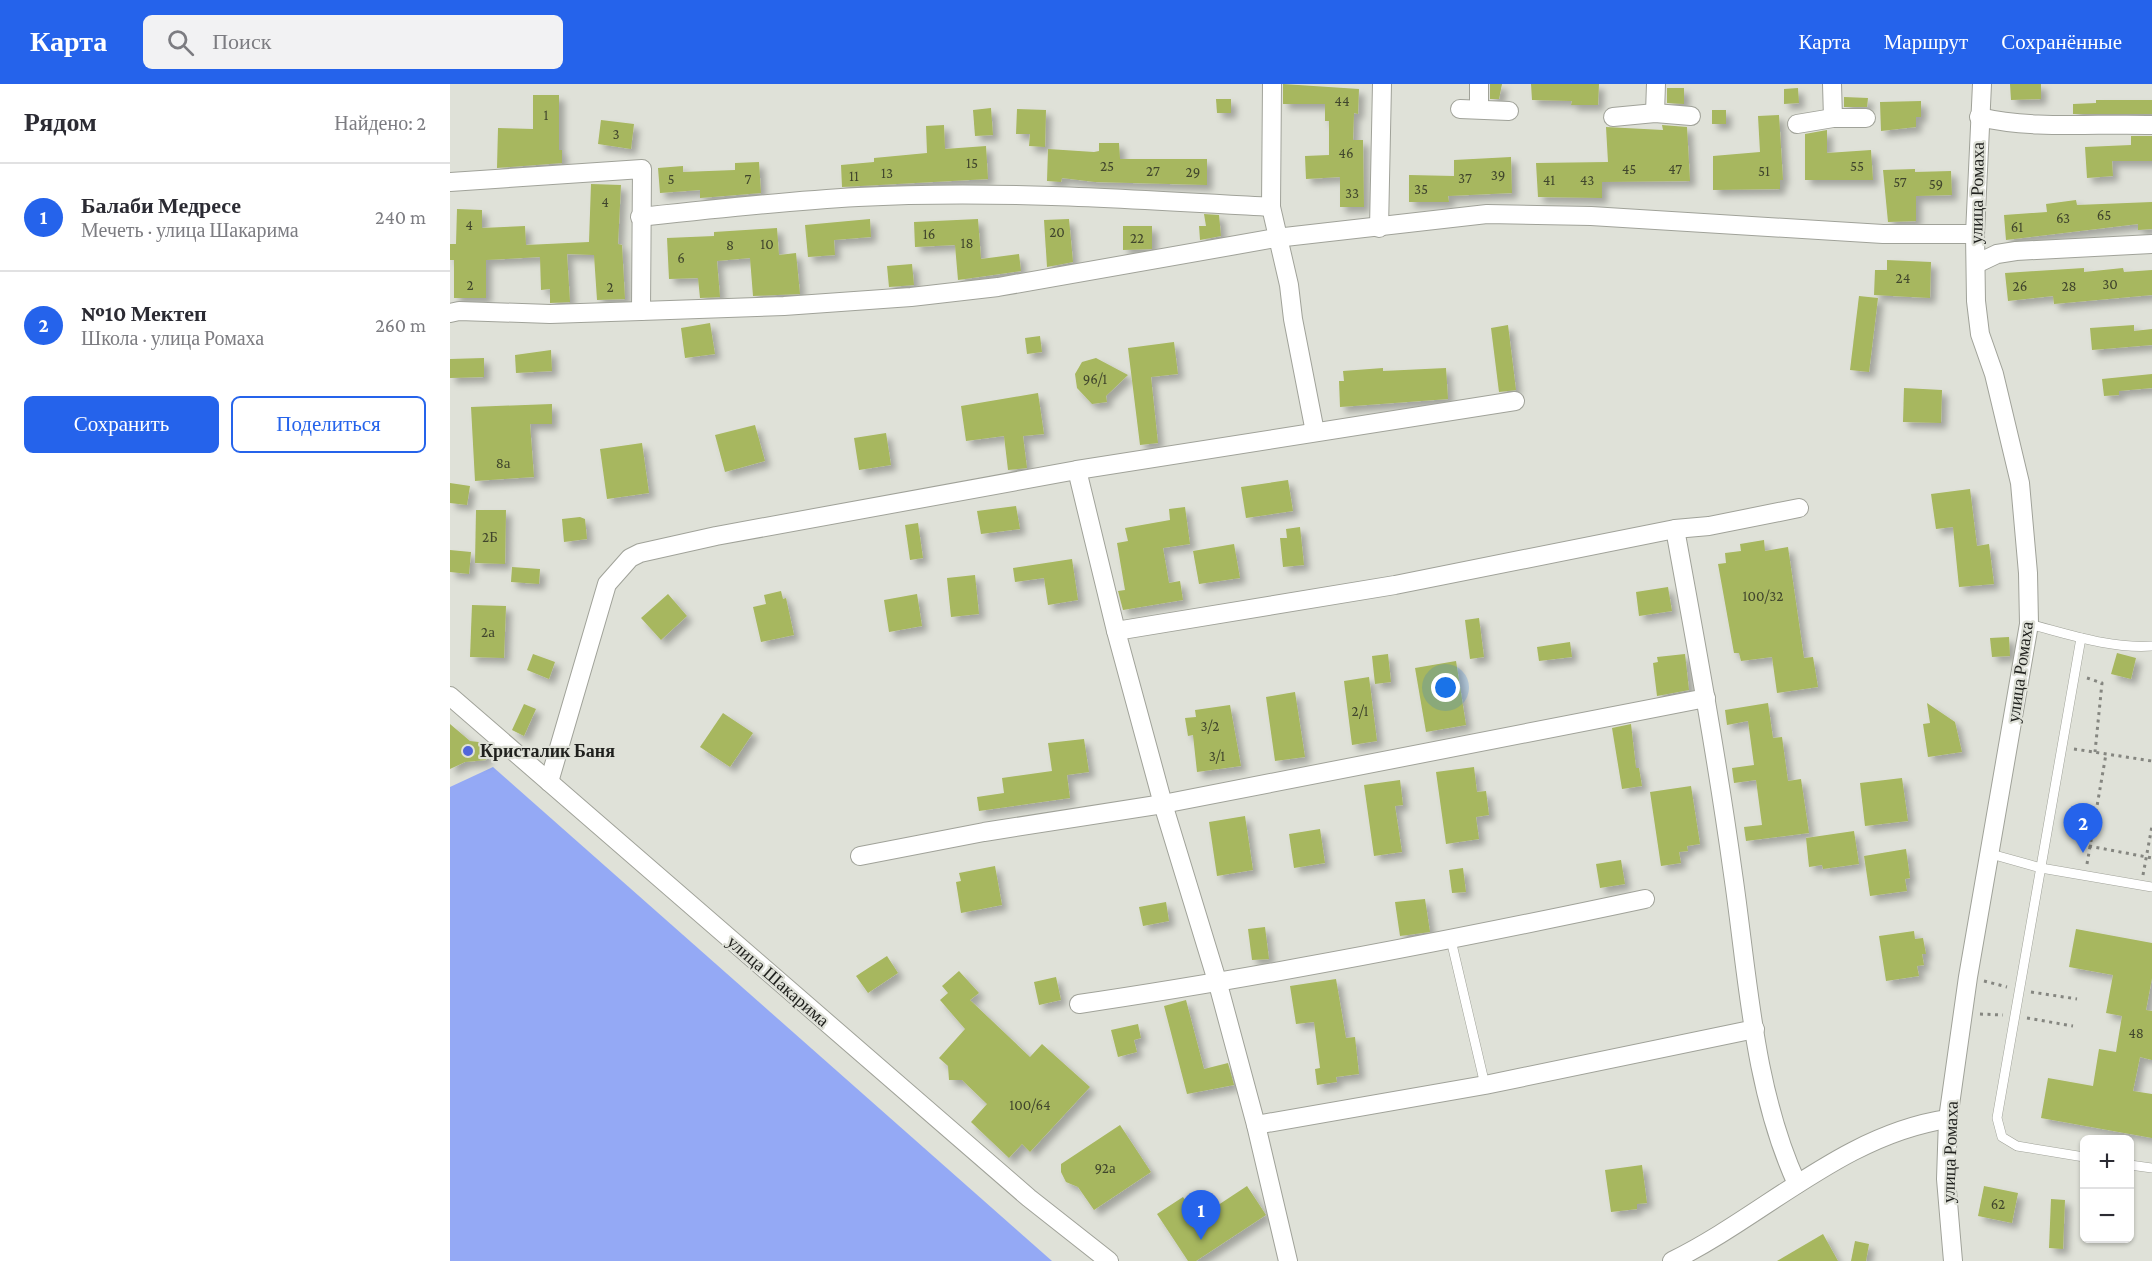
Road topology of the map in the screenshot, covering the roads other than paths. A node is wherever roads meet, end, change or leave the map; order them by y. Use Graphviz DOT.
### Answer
graph roads {
  1 [pos="1272,84"];
  2 [pos="1382,84"];
  3 [pos="1479,84"];
  4 [pos="1656,84"];
  5 [pos="1832,84"];
  6 [pos="1982,84"];
  7 [pos="1460,109"];
  8 [pos="1479,109"];
  9 [pos="1509,111"];
  10 [pos="1655,113"];
  11 [pos="1691,116"];
  12 [pos="1614,117"];
  13 [pos="1979,117"];
  14 [pos="1833,118"];
  15 [pos="1866,118"];
  16 [pos="1797,124"];
  17 [pos="2152,125"];
  18 [pos="450,182"];
  19 [pos="1271,207"];
  20 [pos="640,217"];
  21 [pos="1379,228"];
  22 [pos="1975,234"];
  23 [pos="1276,238"];
  24 [pos="2152,244"];
  25 [pos="1976,264"];
  26 [pos="641,311"];
  27 [pos="450,314"];
  28 [pos="1515,401"];
  29 [pos="1315,432"];
  30 [pos="1077,470"];
  31 [pos="1799,508"];
  32 [pos="1675,529"];
  33 [pos="2028,624"];
  34 [pos="1116,631"];
  35 [pos="2081,638"];
  36 [pos="2152,646"];
  37 [pos="450,696"];
  38 [pos="1706,698"];
  39 [pos="549,782"];
  40 [pos="1163,804"];
  41 [pos="1991,854"];
  42 [pos="860,856"];
  43 [pos="2041,868"];
  44 [pos="2152,887"];
  45 [pos="1645,899"];
  46 [pos="1450,940"];
  47 [pos="1218,984"];
  48 [pos="1079,1004"];
  49 [pos="1755,1029"];
  50 [pos="1485,1085"];
  51 [pos="1948,1119"];
  52 [pos="1256,1125"];
  53 [pos="2080,1156"];
  54 [pos="2134,1166"];
  55 [pos="2152,1168"];
  56 [pos="1797,1184"];
  57 [pos="1286,1259"];
  58 [pos="1109,1261"];
  59 [pos="1672,1261"];
  60 [pos="1953,1261"];
  1 -- 19 [label="street"];
  2 -- 21 [label="street"];
  3 -- 8 [label="street"];
  4 -- 10 [label="street"];
  5 -- 14 [label="street"];
  6 -- 13 [label="street, улица Ромаха"];
  7 -- 8 [label="street"];
  8 -- 9 [label="street"];
  10 -- 11 [label="street"];
  10 -- 12 [label="street"];
  13 -- 17 [label="street"];
  13 -- 22 [label="street, улица Ромаха"];
  14 -- 15 [label="street"];
  14 -- 16 [label="street"];
  18 -- 20 [label="street"];
  19 -- 20 [label="street"];
  19 -- 23 [label="street"];
  20 -- 26 [label="street"];
  21 -- 22 [label="street"];
  21 -- 23 [label="street"];
  22 -- 25 [label="street, улица Ромаха"];
  23 -- 26 [label="street"];
  23 -- 29 [label="street"];
  24 -- 25 [label="street"];
  25 -- 33 [label="street, улица Ромаха"];
  26 -- 27 [label="street"];
  28 -- 29 [label="street"];
  29 -- 30 [label="street"];
  30 -- 34 [label="street"];
  30 -- 39 [label="street"];
  31 -- 32 [label="street"];
  32 -- 34 [label="street"];
  32 -- 38 [label="street"];
  33 -- 35 [label="lane"];
  33 -- 41 [label="street, улица Ромаха"];
  34 -- 40 [label="street"];
  35 -- 36 [label="lane"];
  35 -- 43 [label="lane"];
  37 -- 39 [label="street, улица Шакарима"];
  38 -- 40 [label="street"];
  38 -- 49 [label="street"];
  39 -- 58 [label="street, улица Шакарима"];
  40 -- 42 [label="street"];
  40 -- 47 [label="street"];
  41 -- 43 [label="lane"];
  41 -- 51 [label="street, улица Ромаха"];
  43 -- 44 [label="lane"];
  43 -- 53 [label="lane"];
  45 -- 46 [label="street"];
  46 -- 47 [label="street"];
  46 -- 50 [label="lane"];
  47 -- 48 [label="street"];
  47 -- 52 [label="street"];
  49 -- 50 [label="street"];
  49 -- 56 [label="street"];
  50 -- 52 [label="street"];
  51 -- 56 [label="street"];
  51 -- 60 [label="street, улица Ромаха"];
  52 -- 57 [label="street"];
  54 -- 55 [label="lane"];
  56 -- 59 [label="street"];
}
